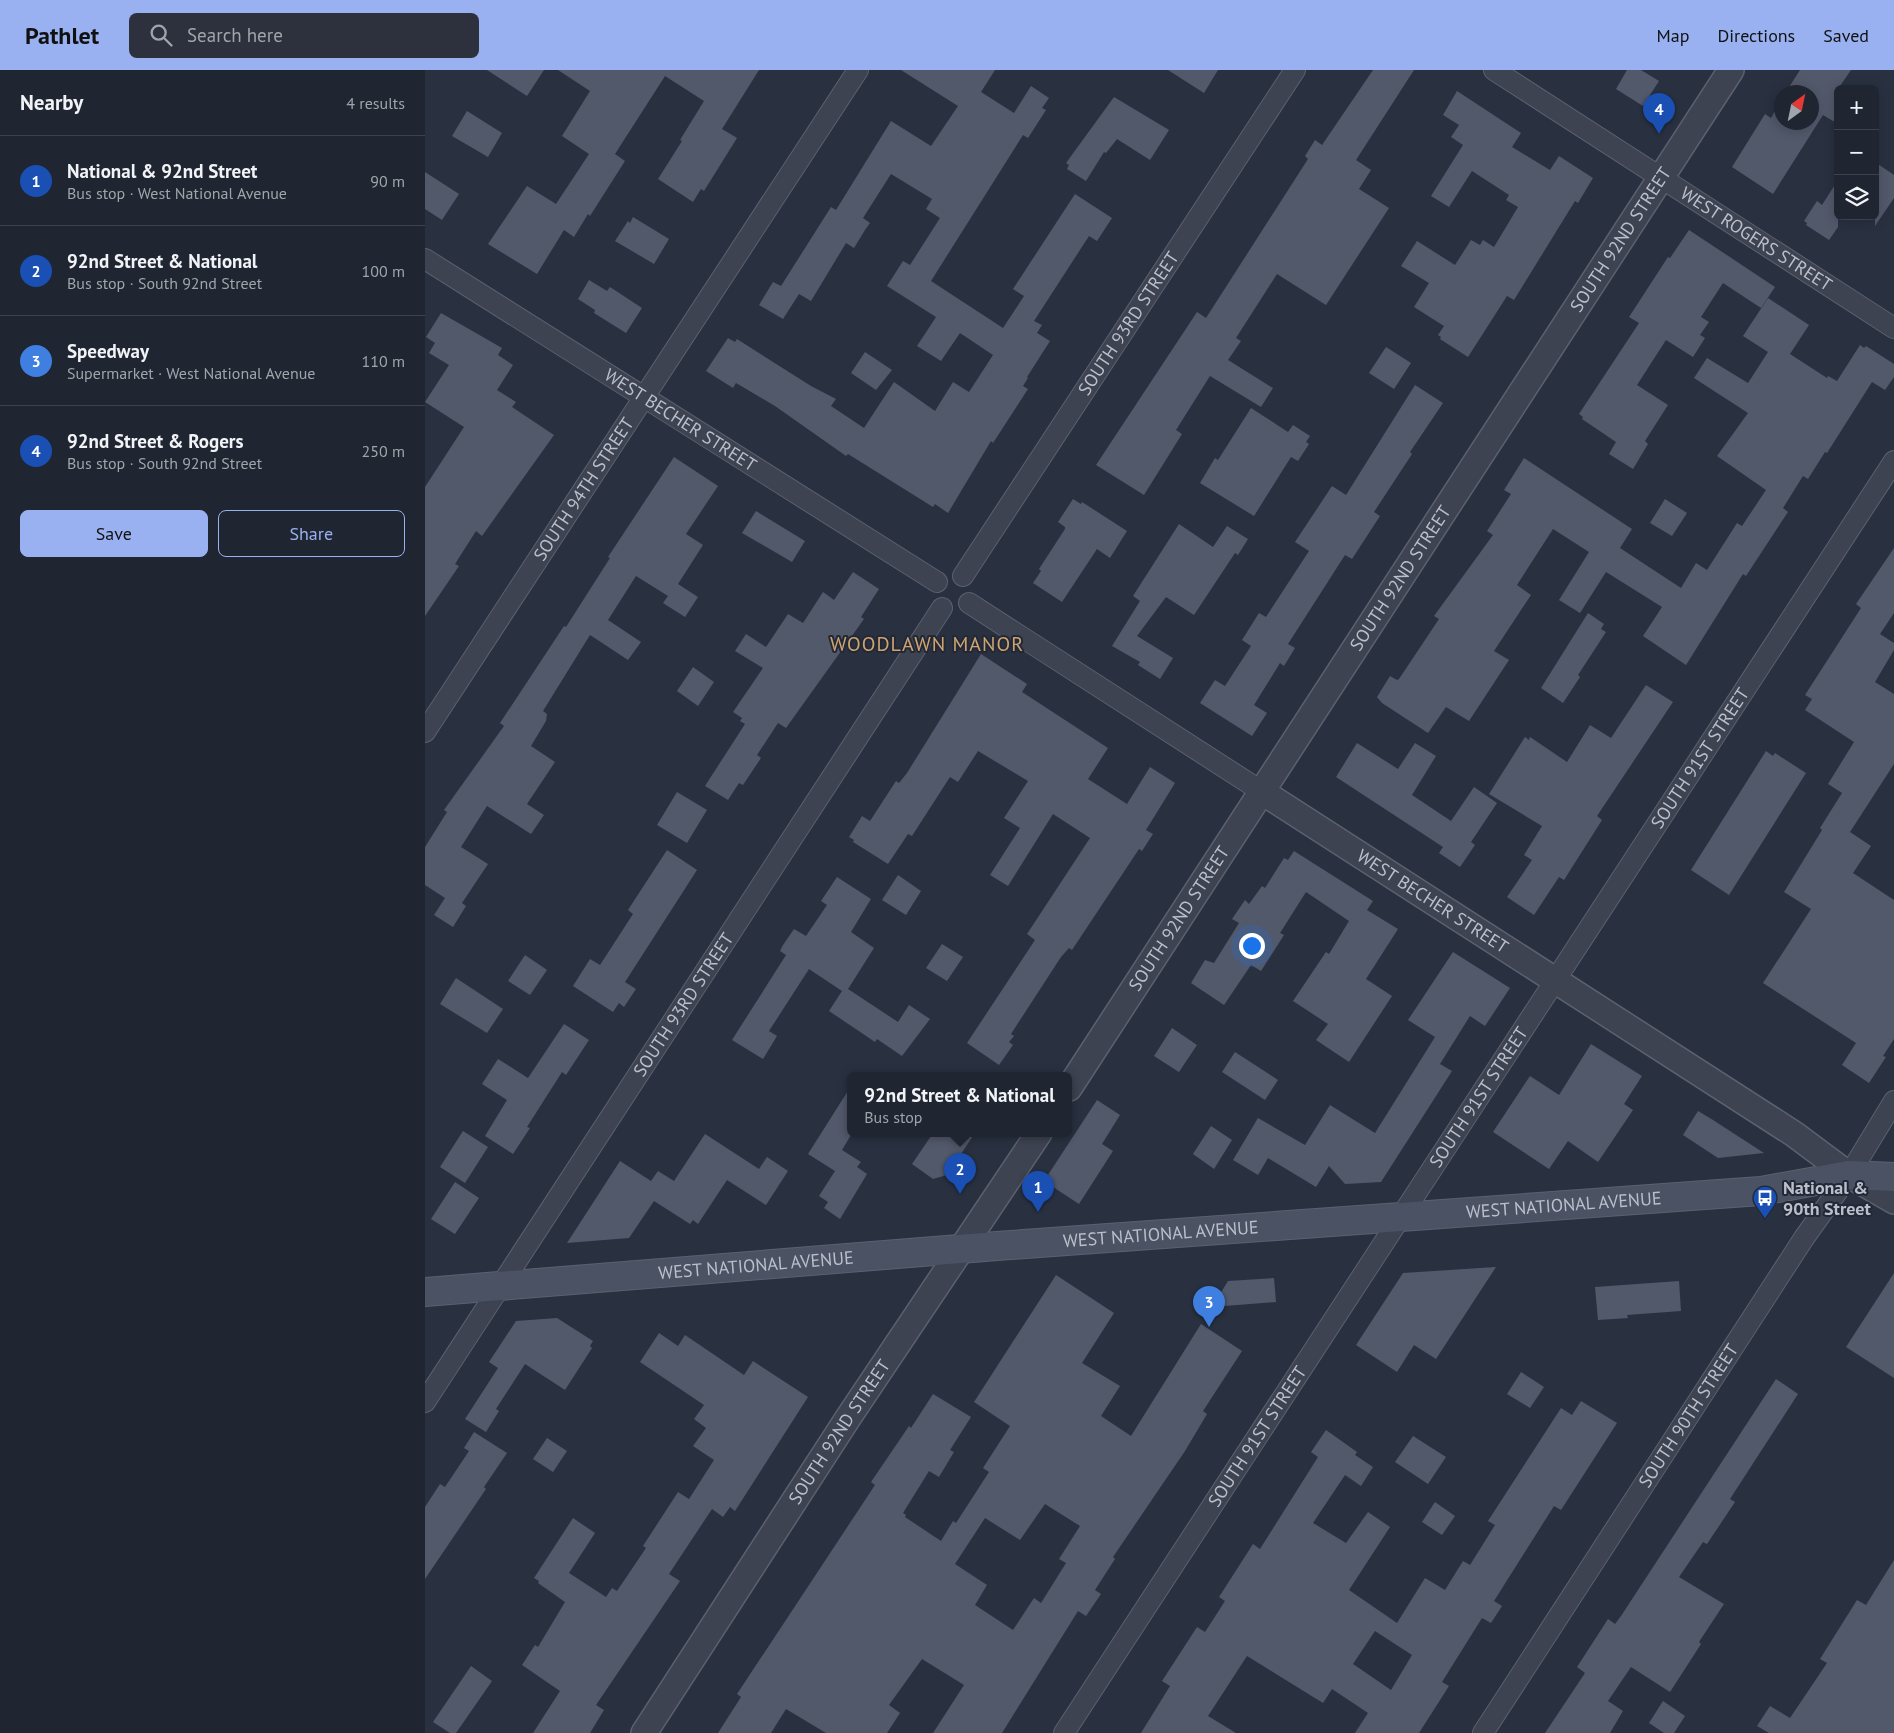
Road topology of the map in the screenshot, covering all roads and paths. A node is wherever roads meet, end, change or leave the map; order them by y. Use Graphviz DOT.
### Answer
graph roads {
  1 [pos="858,70"];
  2 [pos="1295,70"];
  3 [pos="1494,70"];
  4 [pos="1731,70"];
  5 [pos="1662,178"];
  6 [pos="425,259"];
  7 [pos="1894,328"];
  8 [pos="645,396"];
  9 [pos="1894,461"];
  10 [pos="963,576"];
  11 [pos="937,582"];
  12 [pos="969,603"];
  13 [pos="942,608"];
  14 [pos="425,732"];
  15 [pos="1261,791"];
  16 [pos="1555,979"];
  17 [pos="1072,1083"];
  18 [pos="1894,1101"];
  19 [pos="1036,1137"];
  20 [pos="1849,1175"];
  21 [pos="1894,1177"];
  22 [pos="1894,1201"];
  23 [pos="1400,1217"];
  24 [pos="961,1249"];
  25 [pos="500,1286"];
  26 [pos="425,1292"];
  27 [pos="425,1402"];
  28 [pos="644,1733"];
  29 [pos="1064,1733"];
  30 [pos="1483,1733"];
  1 -- 8 [label="street, SOUTH 94TH STREET"];
  2 -- 10 [label="street, SOUTH 93RD STREET"];
  3 -- 5 [label="street, WEST ROGERS STREET"];
  4 -- 5 [label="street, SOUTH 92ND STREET"];
  5 -- 7 [label="street, WEST ROGERS STREET"];
  5 -- 15 [label="street, SOUTH 92ND STREET"];
  6 -- 8 [label="street, WEST BECHER STREET"];
  8 -- 11 [label="street, WEST BECHER STREET"];
  8 -- 14 [label="street, SOUTH 94TH STREET"];
  9 -- 16 [label="street, SOUTH 91ST STREET"];
  10 -- 11 [label="street"];
  10 -- 12 [label="street"];
  11 -- 13 [label="street"];
  12 -- 13 [label="street"];
  12 -- 15 [label="street, WEST BECHER STREET"];
  13 -- 25 [label="street, SOUTH 93RD STREET"];
  15 -- 16 [label="street, WEST BECHER STREET"];
  15 -- 17 [label="street, SOUTH 92ND STREET"];
  16 -- 20 [label="street, WEST BECHER STREET"];
  16 -- 23 [label="street, SOUTH 91ST STREET"];
  18 -- 20 [label="street, SOUTH 90TH STREET"];
  19 -- 24 [label="street, SOUTH 92ND STREET"];
  20 -- 21 [label="main road, WEST NATIONAL AVENUE"];
  20 -- 22 [label="street, WEST BECHER STREET"];
  20 -- 23 [label="main road, WEST NATIONAL AVENUE"];
  20 -- 30 [label="street, SOUTH 90TH STREET"];
  23 -- 24 [label="main road, WEST NATIONAL AVENUE"];
  23 -- 29 [label="street, SOUTH 91ST STREET"];
  24 -- 25 [label="main road, WEST NATIONAL AVENUE"];
  24 -- 28 [label="street, SOUTH 92ND STREET"];
  25 -- 26 [label="main road, WEST NATIONAL AVENUE"];
  25 -- 27 [label="street, SOUTH 93RD STREET"];
}
